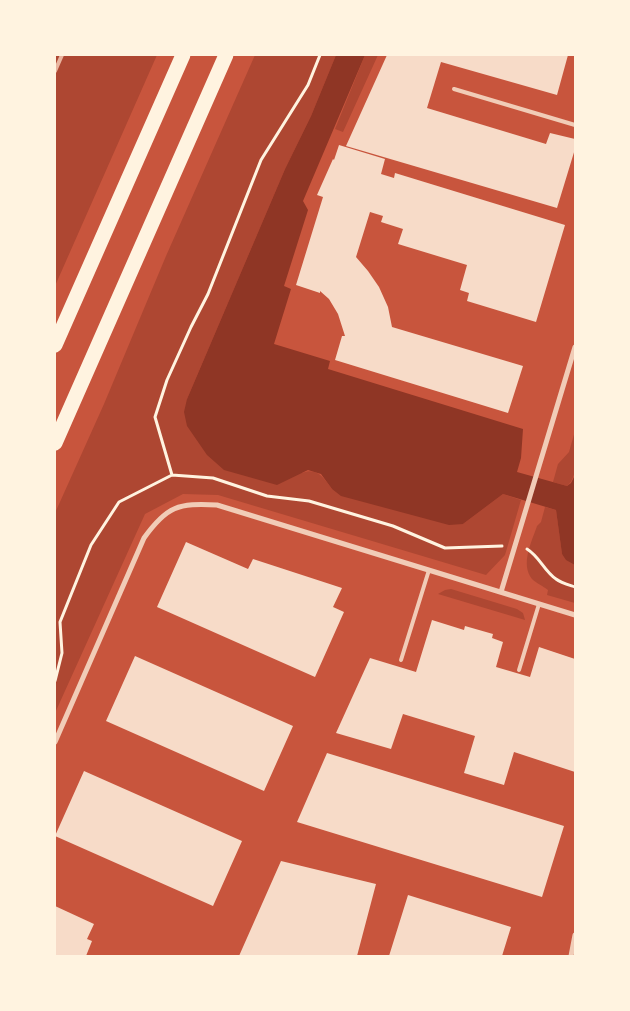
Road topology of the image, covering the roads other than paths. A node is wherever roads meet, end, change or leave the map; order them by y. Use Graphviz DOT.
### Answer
graph roads {
  1 [pos="183,55"];
  2 [pos="226,55"];
  3 [pos="454,89"];
  4 [pos="575,124"];
  5 [pos="55,345"];
  6 [pos="575,347"];
  7 [pos="55,443"];
  8 [pos="429,570"];
  9 [pos="500,592"];
  10 [pos="539,604"];
  11 [pos="575,615"];
  12 [pos="401,660"];
  13 [pos="519,670"];
  14 [pos="55,742"];
  15 [pos="575,935"];
  16 [pos="571,956"];
  1 -- 5 [label="highway"];
  2 -- 7 [label="highway"];
  3 -- 4 [label="lane"];
  6 -- 9 [label="street"];
  8 -- 9 [label="street"];
  8 -- 12 [label="lane"];
  8 -- 14 [label="street"];
  9 -- 10 [label="street"];
  10 -- 11 [label="street"];
  10 -- 13 [label="lane"];
  15 -- 16 [label="street"];
}
